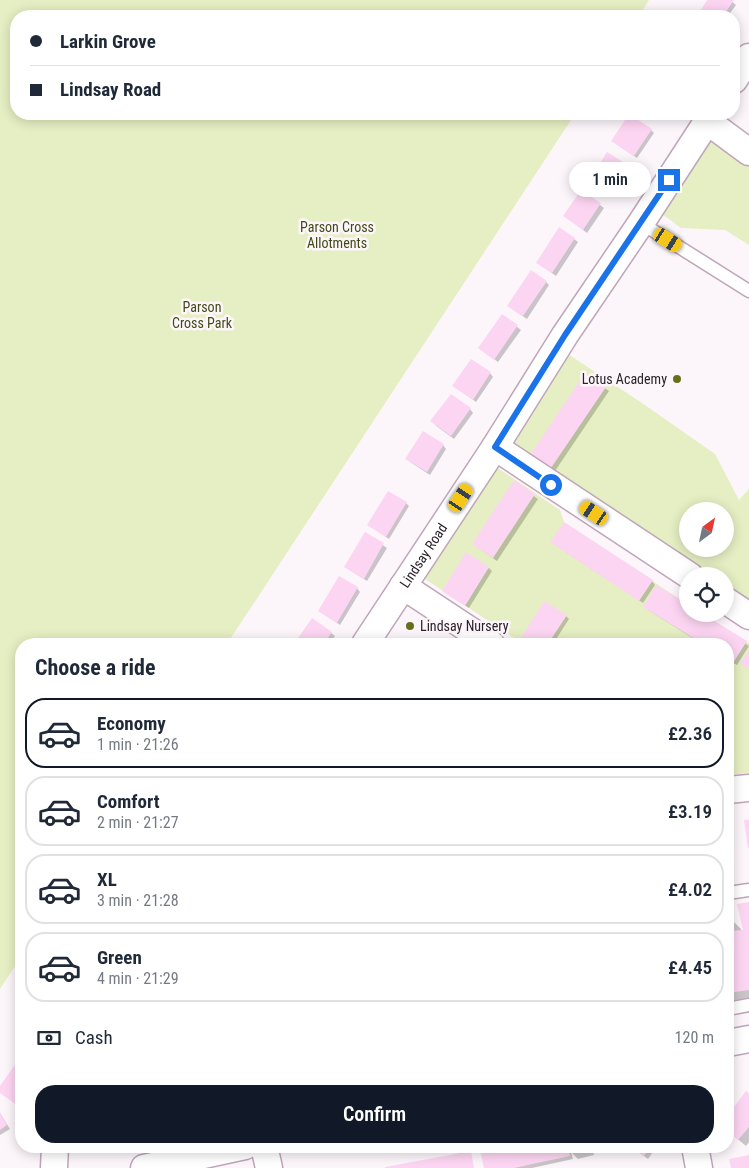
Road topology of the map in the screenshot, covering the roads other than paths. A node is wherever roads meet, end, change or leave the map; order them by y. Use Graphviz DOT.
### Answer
graph roads {
  1 [pos="749,57"];
  2 [pos="740,71"];
  3 [pos="708,120"];
  4 [pos="711,120"];
  5 [pos="749,152"];
  6 [pos="641,223"];
  7 [pos="749,291"];
  8 [pos="495,447"];
  9 [pos="679,569"];
  10 [pos="403,586"];
  11 [pos="734,606"];
  12 [pos="749,616"];
  13 [pos="369,638"];
  14 [pos="482,638"];
  15 [pos="749,788"];
  16 [pos="734,789"];
  17 [pos="749,890"];
  18 [pos="734,893"];
  19 [pos="749,1005"];
  20 [pos="734,1008"];
  21 [pos="749,1039"];
  22 [pos="734,1042"];
  23 [pos="55,1153"];
  24 [pos="213,1153"];
  25 [pos="266,1153"];
  26 [pos="696,1153"];
  27 [pos="54,1168"];
  28 [pos="144,1168"];
  29 [pos="269,1168"];
  30 [pos="699,1168"];
  1 -- 2 [label="street"];
  3 -- 6 [label="street, Lindsay Road"];
  4 -- 5 [label="street"];
  6 -- 7 [label="lane"];
  6 -- 8 [label="street, Lindsay Road"];
  8 -- 9 [label="street"];
  8 -- 10 [label="street, Lindsay Road"];
  10 -- 13 [label="street, Lindsay Road"];
  10 -- 14 [label="street"];
  11 -- 12 [label="street"];
  15 -- 16 [label="street"];
  17 -- 18 [label="lane"];
  19 -- 20 [label="lane"];
  21 -- 22 [label="street"];
  23 -- 27 [label="street"];
  24 -- 28 [label="street"];
  25 -- 29 [label="street"];
  26 -- 30 [label="street"];
}
